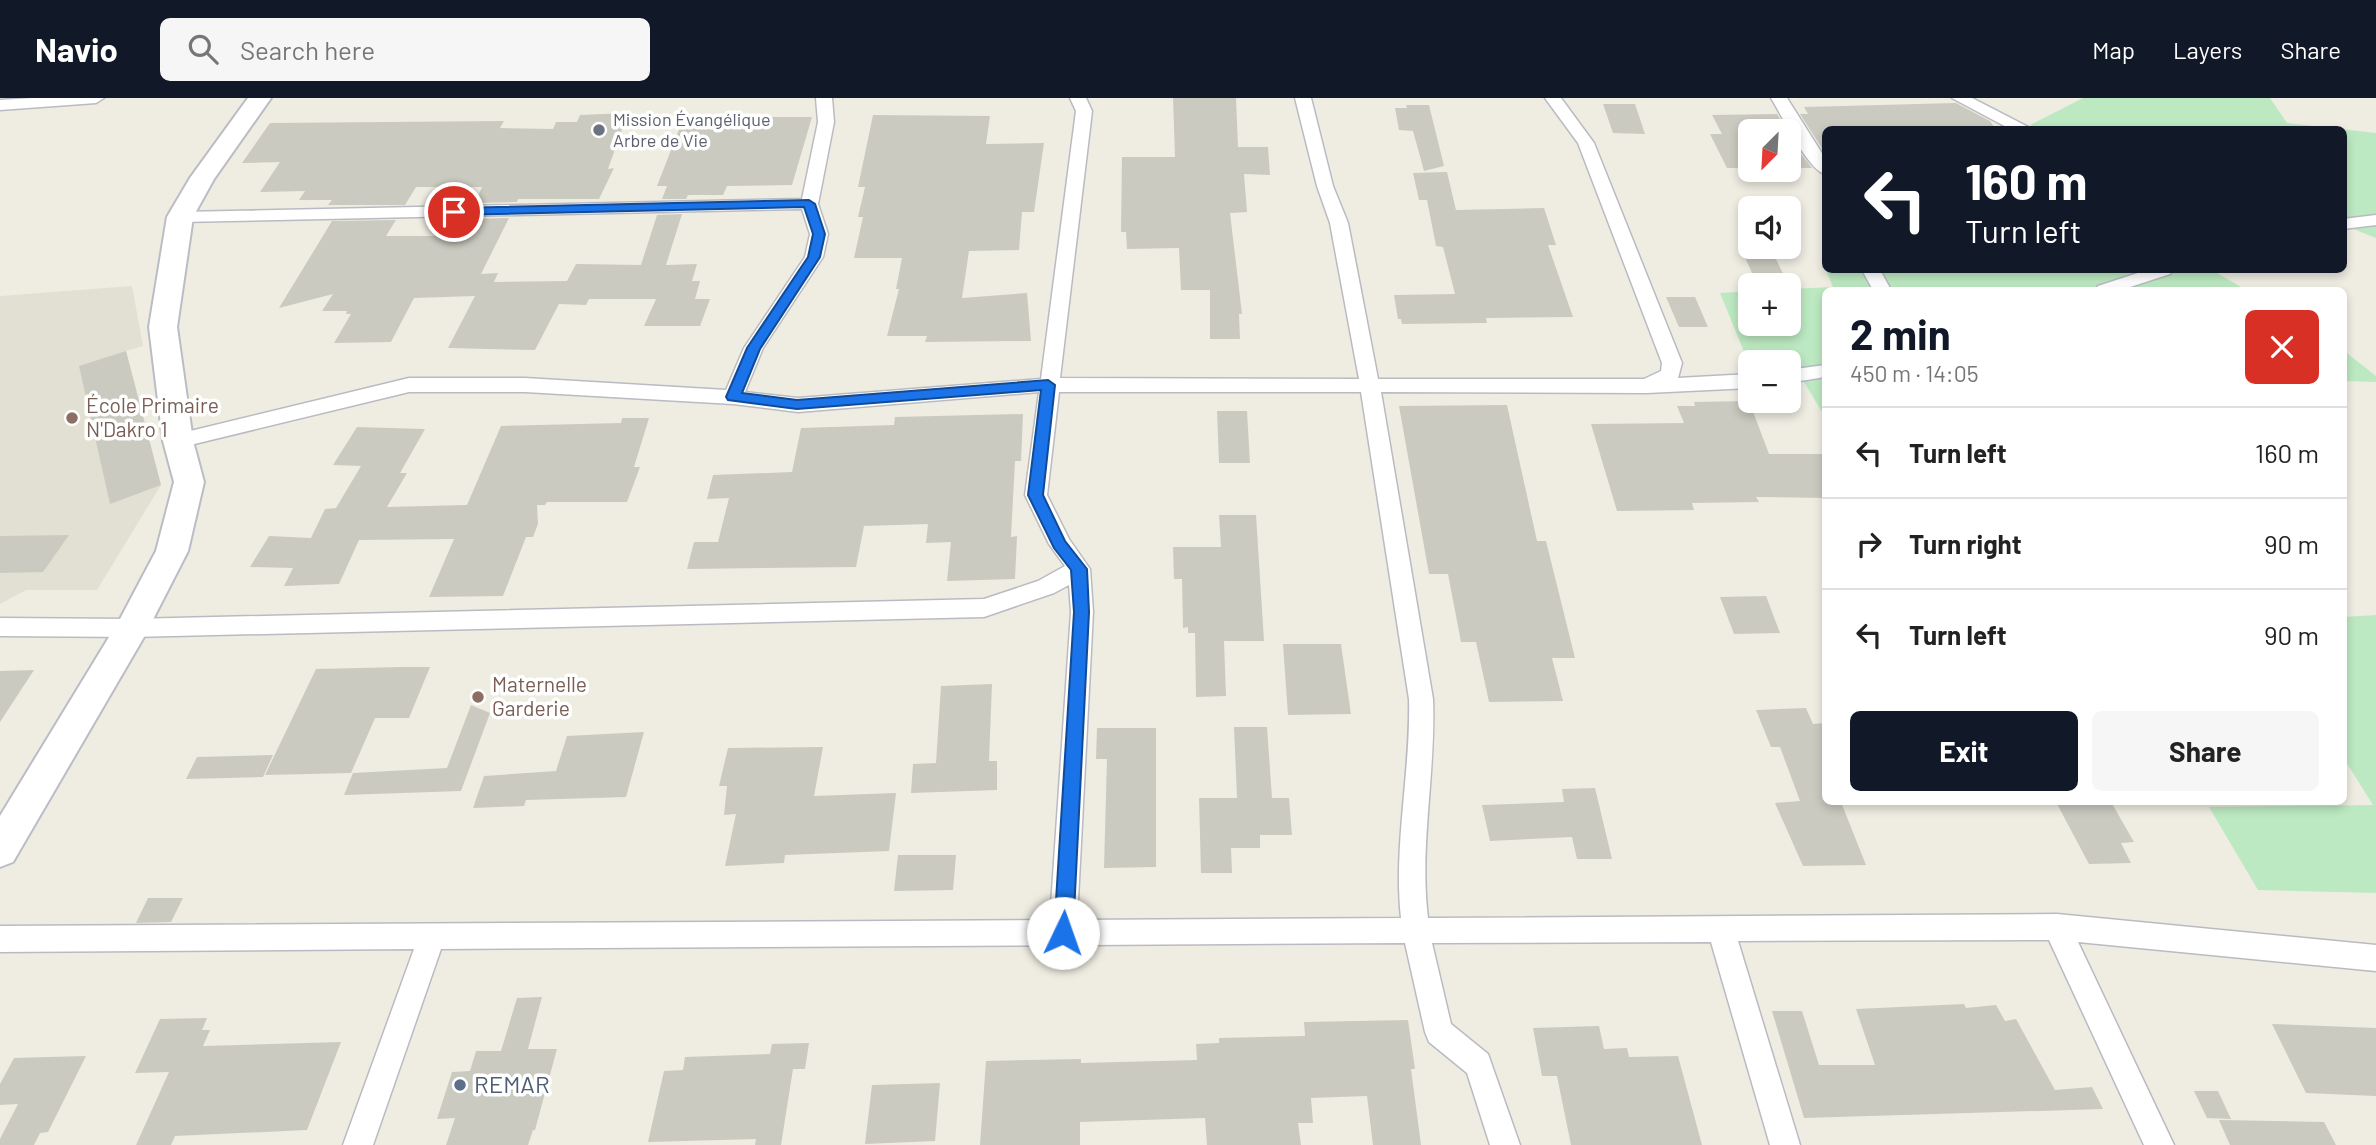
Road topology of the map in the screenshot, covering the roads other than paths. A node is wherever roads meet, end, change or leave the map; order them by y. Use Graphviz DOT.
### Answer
graph roads {
  1 [pos="96,98"];
  2 [pos="260,98"];
  3 [pos="824,98"];
  4 [pos="1078,98"];
  5 [pos="1303,98"];
  6 [pos="1553,98"];
  7 [pos="1779,98"];
  8 [pos="1960,98"];
  9 [pos="0,105"];
  10 [pos="2018,126"];
  11 [pos="1822,165"];
  12 [pos="809,204"];
  13 [pos="180,218"];
  14 [pos="2376,220"];
  15 [pos="2347,224"];
  16 [pos="2155,273"];
  17 [pos="2113,287"];
  18 [pos="1822,371"];
  19 [pos="1801,375"];
  20 [pos="1738,382"];
  21 [pos="1048,385"];
  22 [pos="1370,386"];
  23 [pos="1647,386"];
  24 [pos="733,397"];
  25 [pos="178,442"];
  26 [pos="1079,569"];
  27 [pos="0,627"];
  28 [pos="132,628"];
  29 [pos="0,850"];
  30 [pos="2057,927"];
  31 [pos="1721,929"];
  32 [pos="1416,931"];
  33 [pos="1063,933"];
  34 [pos="432,936"];
  35 [pos="0,939"];
  36 [pos="2376,958"];
  37 [pos="358,1145"];
  38 [pos="1505,1145"];
  39 [pos="1785,1145"];
  40 [pos="2159,1145"];
  1 -- 9 [label="street"];
  2 -- 13 [label="street"];
  3 -- 12 [label="street"];
  4 -- 21 [label="street"];
  5 -- 22 [label="street"];
  6 -- 23 [label="street"];
  7 -- 11 [label="street"];
  8 -- 10 [label="street"];
  12 -- 13 [label="street"];
  12 -- 24 [label="street"];
  13 -- 25 [label="street"];
  14 -- 15 [label="street"];
  16 -- 17 [label="street"];
  18 -- 19 [label="street"];
  20 -- 23 [label="street"];
  21 -- 22 [label="street"];
  21 -- 24 [label="street"];
  21 -- 26 [label="street"];
  22 -- 23 [label="street"];
  22 -- 32 [label="street"];
  24 -- 25 [label="street"];
  25 -- 28 [label="street"];
  26 -- 28 [label="street"];
  26 -- 33 [label="street"];
  27 -- 28 [label="street"];
  28 -- 29 [label="street"];
  30 -- 31 [label="street"];
  30 -- 36 [label="street"];
  30 -- 40 [label="street"];
  31 -- 32 [label="street"];
  31 -- 39 [label="street"];
  32 -- 33 [label="street"];
  32 -- 38 [label="street"];
  33 -- 34 [label="street"];
  34 -- 35 [label="street"];
  34 -- 37 [label="street"];
}
